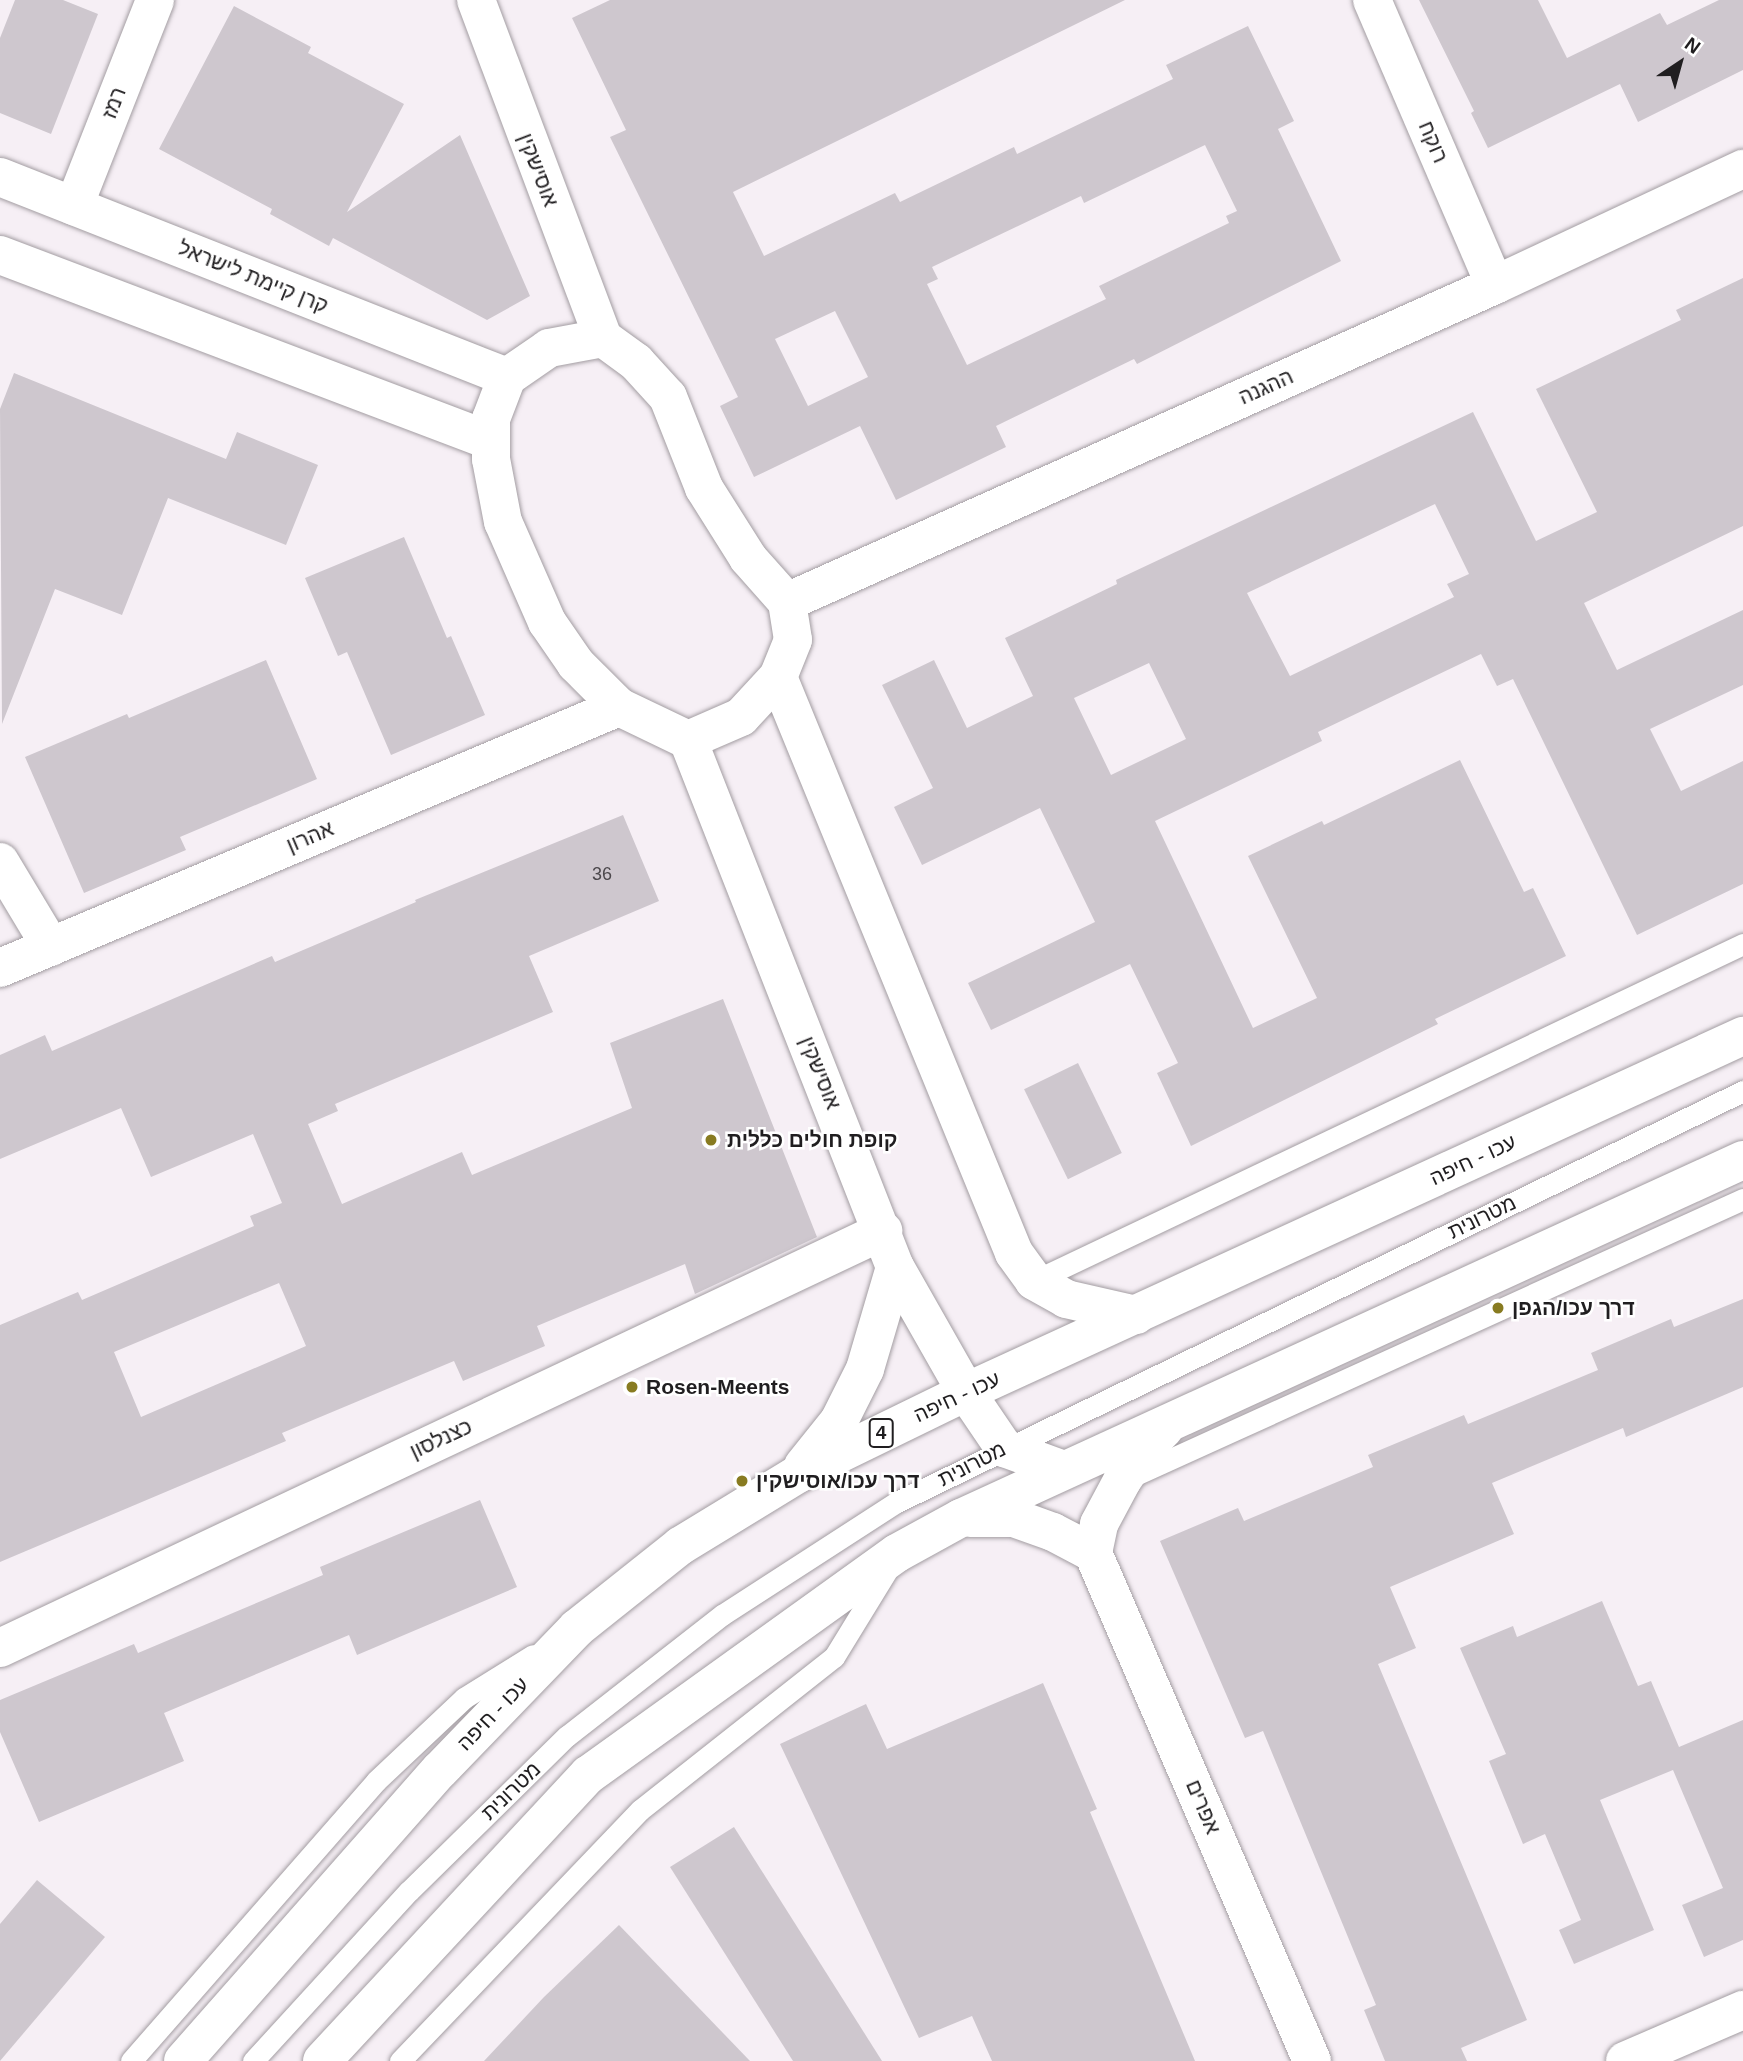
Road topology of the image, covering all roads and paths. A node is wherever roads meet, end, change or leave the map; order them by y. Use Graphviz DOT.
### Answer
graph roads {
  1 [pos="155,0"];
  2 [pos="476,0"];
  3 [pos="1372,0"];
  4 [pos="1743,169"];
  5 [pos="0,177"];
  6 [pos="74,206"];
  7 [pos="0,255"];
  8 [pos="1494,285"];
  9 [pos="603,338"];
  10 [pos="507,377"];
  11 [pos="491,441"];
  12 [pos="787,601"];
  13 [pos="778,677"];
  14 [pos="620,707"];
  15 [pos="688,740"];
  16 [pos="0,862"];
  17 [pos="1743,944"];
  18 [pos="51,947"];
  19 [pos="0,968"];
  20 [pos="1743,1036"];
  21 [pos="1743,1091"];
  22 [pos="1743,1160"];
  23 [pos="1743,1199"];
  24 [pos="883,1231"];
  25 [pos="895,1267"];
  26 [pos="1034,1280"];
  27 [pos="1136,1315"];
  28 [pos="966,1392"];
  29 [pos="1171,1421"];
  30 [pos="1004,1448"];
  31 [pos="1065,1470"];
  32 [pos="797,1474"];
  33 [pos="1122,1481"];
  34 [pos="961,1518"];
  35 [pos="897,1553"];
  36 [pos="1093,1553"];
  37 [pos="577,1628"];
  38 [pos="0,1648"];
  39 [pos="1743,2010"];
  40 [pos="131,2061"];
  41 [pos="183,2061"];
  42 [pos="253,2061"];
  43 [pos="322,2061"];
  44 [pos="400,2061"];
  45 [pos="1312,2061"];
  46 [pos="1625,2061"];
  1 -- 6 [label="main road, רמז"];
  2 -- 9 [label="main road, אוסישקין"];
  3 -- 8 [label="main road, רוקח"];
  4 -- 8 [label="main road, ההגנה"];
  5 -- 6 [label="main road, קרן קיימת לישראל"];
  6 -- 10 [label="main road, קרן קיימת לישראל"];
  7 -- 11 [label="main road"];
  8 -- 12 [label="main road, ההגנה"];
  9 -- 10 [label="main road"];
  9 -- 12 [label="main road"];
  10 -- 11 [label="main road"];
  11 -- 14 [label="main road"];
  12 -- 13 [label="main road"];
  13 -- 15 [label="main road"];
  13 -- 26 [label="main road"];
  14 -- 15 [label="main road"];
  14 -- 18 [label="main road, אהרון"];
  15 -- 24 [label="main road, אוסישקין"];
  16 -- 18 [label="main road"];
  17 -- 26 [label="lane"];
  18 -- 19 [label="main road, אהרון"];
  20 -- 27 [label="main road, עכו - חיפה / 4"];
  21 -- 30 [label="lane, מטרונית"];
  22 -- 29 [label="main road"];
  23 -- 33 [label="lane"];
  24 -- 25 [label="main road, אוסישקין"];
  24 -- 38 [label="main road, כצנלסון"];
  25 -- 28 [label="main road, אוסישקין"];
  25 -- 32 [label="main road"];
  26 -- 27 [label="main road"];
  27 -- 28 [label="main road, עכו - חיפה / 4"];
  28 -- 30 [label="main road, אוסישקין"];
  28 -- 32 [label="main road, עכו - חיפה / 4"];
  29 -- 31 [label="main road"];
  29 -- 33 [label="main road"];
  30 -- 31 [label="main road"];
  30 -- 42 [label="lane, מטרונית"];
  31 -- 34 [label="main road"];
  32 -- 37 [label="main road, עכו - חיפה / 4"];
  33 -- 36 [label="main road"];
  34 -- 35 [label="main road"];
  34 -- 36 [label="main road"];
  35 -- 43 [label="main road"];
  35 -- 44 [label="lane"];
  36 -- 45 [label="main road, אפרים"];
  37 -- 40 [label="lane"];
  37 -- 41 [label="main road, עכו - חיפה / 4"];
  39 -- 46 [label="main road"];
}
